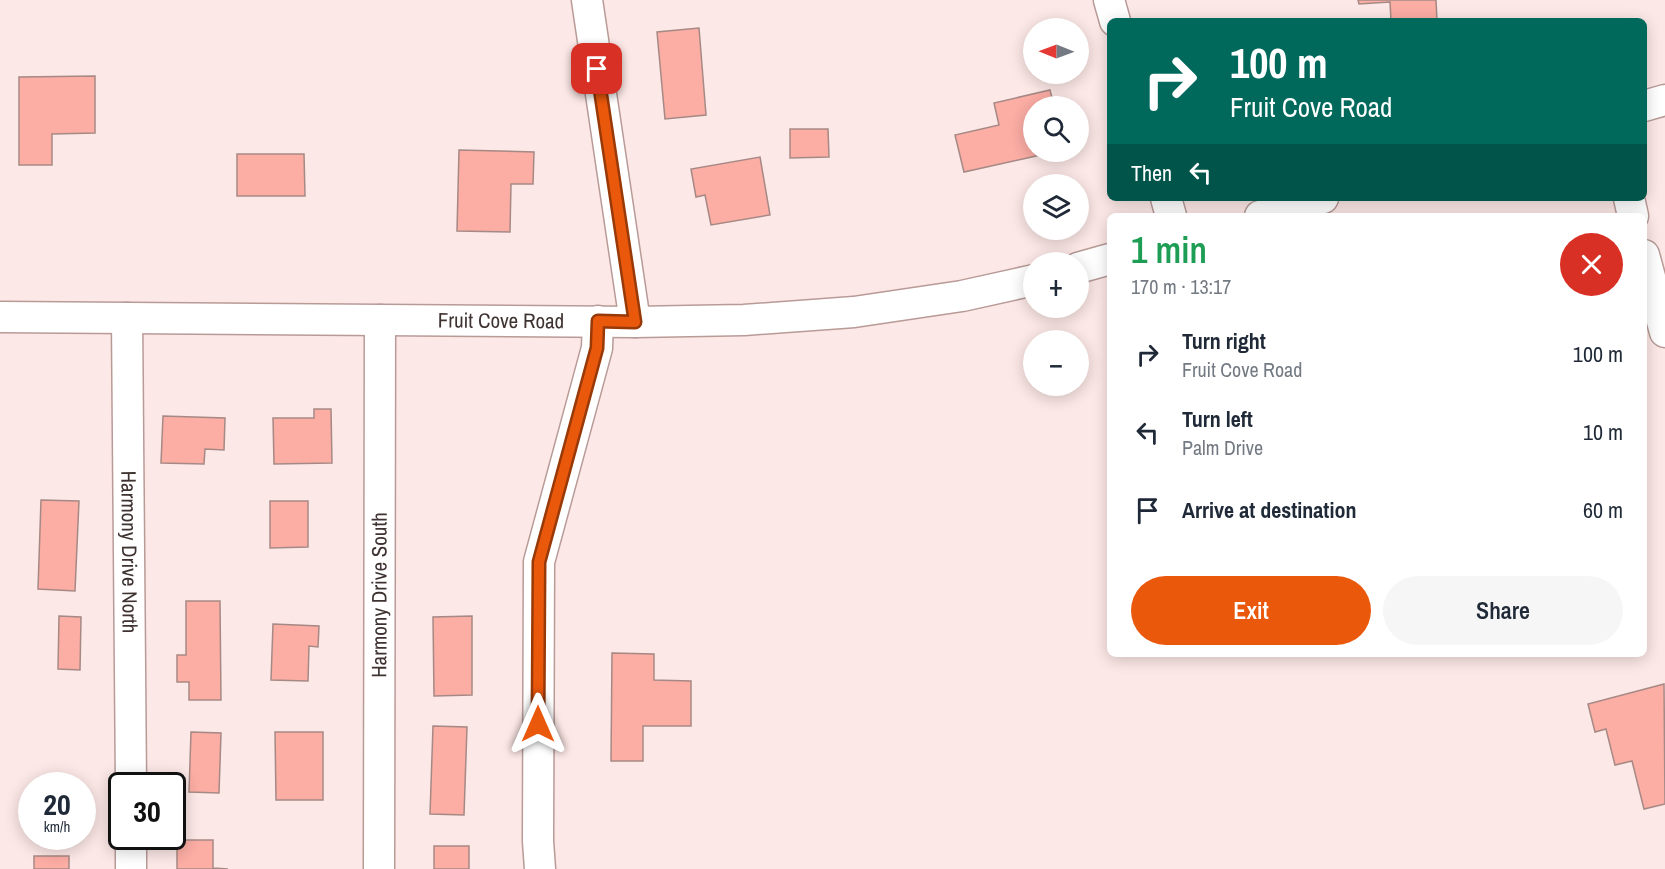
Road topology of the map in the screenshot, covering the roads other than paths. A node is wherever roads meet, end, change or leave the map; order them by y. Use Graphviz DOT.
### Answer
graph roads {
  1 [pos="587,0"];
  2 [pos="1109,0"];
  3 [pos="1114,18"];
  4 [pos="1665,100"];
  5 [pos="1647,105"];
  6 [pos="1312,201"];
  7 [pos="1270,213"];
  8 [pos="1107,260"];
  9 [pos="1089,265"];
  10 [pos="1647,266"];
  11 [pos="1023,282"];
  12 [pos="0,317"];
  13 [pos="127,318"];
  14 [pos="380,320"];
  15 [pos="598,321"];
  16 [pos="635,322"];
  17 [pos="1665,332"];
  18 [pos="131,772"];
  19 [pos="131,850"];
  20 [pos="131,869"];
  21 [pos="380,869"];
  22 [pos="540,869"];
  1 -- 16 [label="street"];
  2 -- 3 [label="street"];
  4 -- 5 [label="street"];
  6 -- 7 [label="street"];
  8 -- 9 [label="street"];
  10 -- 17 [label="street"];
  11 -- 16 [label="street, Fruit Cove Road"];
  12 -- 13 [label="street, Fruit Cove Road"];
  13 -- 14 [label="street, Fruit Cove Road"];
  13 -- 18 [label="street, Harmony Drive North"];
  14 -- 15 [label="street, Fruit Cove Road"];
  14 -- 21 [label="street, Harmony Drive South"];
  15 -- 16 [label="street, Fruit Cove Road"];
  15 -- 22 [label="street"];
  19 -- 20 [label="street"];
}
